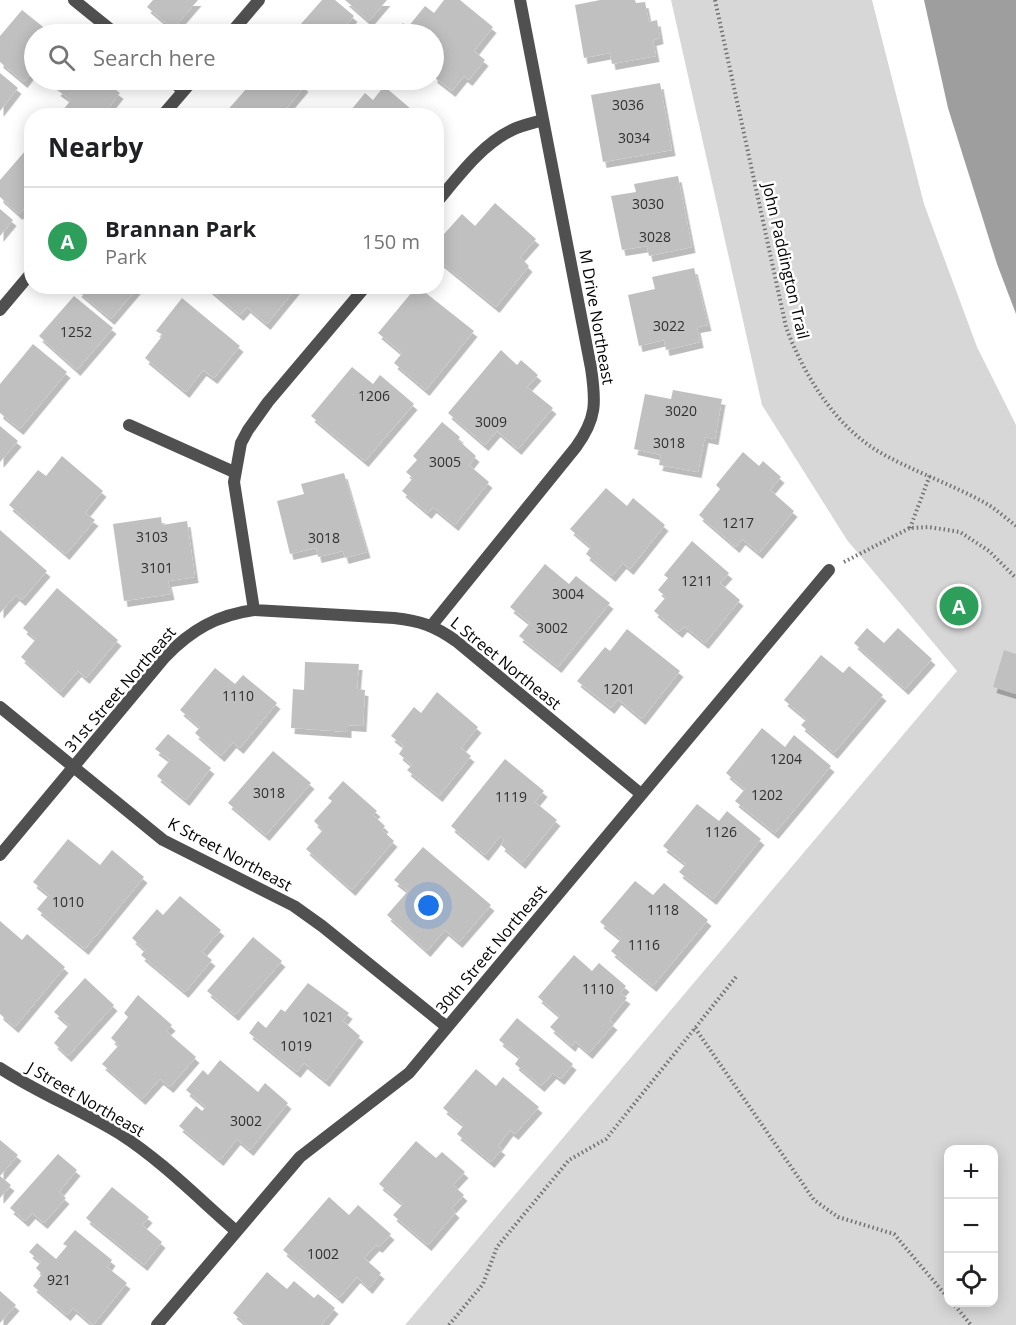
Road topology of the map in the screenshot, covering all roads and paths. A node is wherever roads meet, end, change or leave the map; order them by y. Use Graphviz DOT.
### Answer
graph roads {
  1 [pos="74,0"];
  2 [pos="259,0"];
  3 [pos="520,0"];
  4 [pos="714,0"];
  5 [pos="104,24"];
  6 [pos="239,24"];
  7 [pos="183,90"];
  8 [pos="168,108"];
  9 [pos="543,120"];
  10 [pos="444,194"];
  11 [pos="24,282"];
  12 [pos="359,294"];
  13 [pos="0,310"];
  14 [pos="129,425"];
  15 [pos="234,472"];
  16 [pos="930,475"];
  17 [pos="1016,526"];
  18 [pos="910,528"];
  19 [pos="829,570"];
  20 [pos="1016,578"];
  21 [pos="254,610"];
  22 [pos="432,626"];
  23 [pos="0,707"];
  24 [pos="74,767"];
  25 [pos="641,794"];
  26 [pos="0,855"];
  27 [pos="736,977"];
  28 [pos="447,1027"];
  29 [pos="695,1028"];
  30 [pos="0,1068"];
  31 [pos="236,1231"];
  32 [pos="944,1293"];
  33 [pos="956,1307"];
  34 [pos="157,1325"];
  35 [pos="449,1325"];
  36 [pos="971,1325"];
  1 -- 5 [label="street"];
  2 -- 6 [label="street"];
  3 -- 9 [label="street, M Drive Northeast"];
  4 -- 16 [label="path, John Paddington Trail"];
  7 -- 8 [label="street"];
  9 -- 10 [label="street"];
  9 -- 22 [label="street, M Drive Northeast"];
  11 -- 13 [label="street"];
  12 -- 15 [label="street"];
  14 -- 15 [label="street"];
  15 -- 21 [label="street"];
  16 -- 17 [label="path, John Paddington Trail"];
  16 -- 18 [label="path"];
  18 -- 19 [label="path"];
  18 -- 20 [label="path"];
  19 -- 25 [label="street, 30th Street Northeast"];
  21 -- 22 [label="street, L Street Northeast"];
  21 -- 24 [label="street, 31st Street Northeast"];
  22 -- 25 [label="street, L Street Northeast"];
  23 -- 24 [label="street, K Street Northeast"];
  24 -- 26 [label="street, 31st Street Northeast"];
  24 -- 28 [label="street, K Street Northeast"];
  25 -- 28 [label="street, 30th Street Northeast"];
  27 -- 29 [label="path"];
  28 -- 31 [label="street, 30th Street Northeast"];
  29 -- 32 [label="path"];
  29 -- 35 [label="path"];
  30 -- 31 [label="street, J Street Northeast"];
  31 -- 34 [label="street, 30th Street Northeast"];
  33 -- 36 [label="path"];
}
